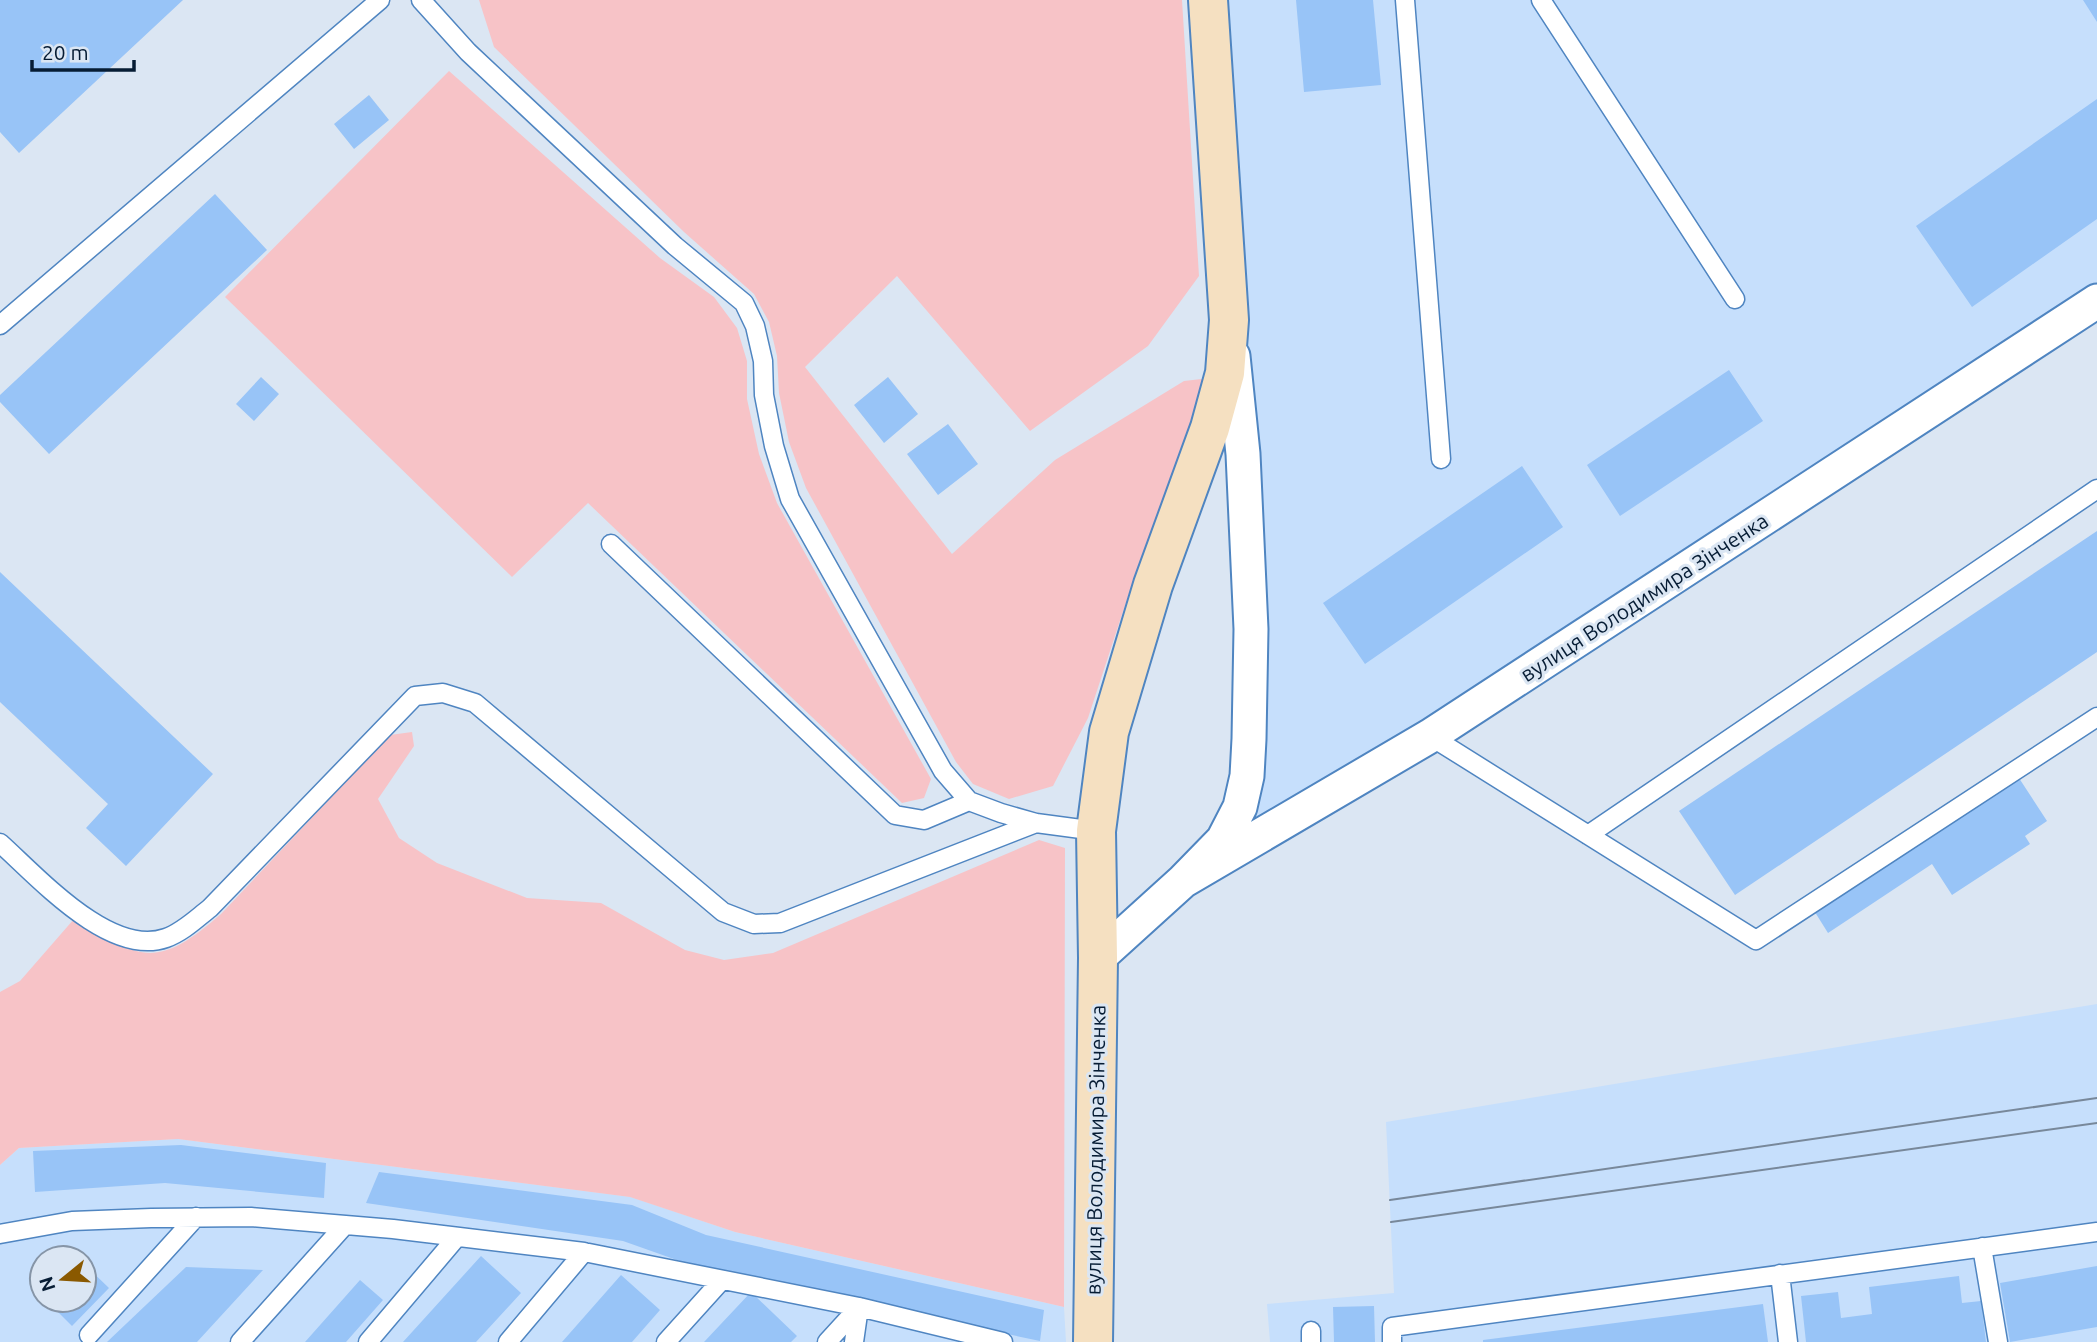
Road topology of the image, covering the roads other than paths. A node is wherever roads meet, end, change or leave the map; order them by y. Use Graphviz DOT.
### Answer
graph roads {
  1 [pos="380,0"];
  2 [pos="421,0"];
  3 [pos="1208,0"];
  4 [pos="1405,0"];
  5 [pos="1541,0"];
  6 [pos="1735,299"];
  7 [pos="2097,301"];
  8 [pos="1229,320"];
  9 [pos="0,325"];
  10 [pos="1441,459"];
  11 [pos="2097,489"];
  12 [pos="611,544"];
  13 [pos="2097,718"];
  14 [pos="1430,736"];
  15 [pos="969,801"];
  16 [pos="1036,823"];
  17 [pos="1096,831"];
  18 [pos="1588,835"];
  19 [pos="0,843"];
  20 [pos="1183,881"];
  21 [pos="1098,958"];
  22 [pos="196,1217"];
  23 [pos="345,1225"];
  24 [pos="2097,1232"];
  25 [pos="0,1234"];
  26 [pos="457,1237"];
  27 [pos="1982,1247"];
  28 [pos="584,1252"];
  29 [pos="1780,1274"];
  30 [pos="722,1280"];
  31 [pos="859,1307"];
  32 [pos="89,1335"];
  33 [pos="240,1342"];
  34 [pos="368,1342"];
  35 [pos="508,1342"];
  36 [pos="666,1342"];
  37 [pos="827,1342"];
  38 [pos="854,1342"];
  39 [pos="1003,1342"];
  40 [pos="1093,1342"];
  41 [pos="1392,1342"];
  42 [pos="1788,1342"];
  43 [pos="1998,1342"];
  1 -- 9 [label="lane"];
  2 -- 15 [label="lane"];
  3 -- 8 [label="main road, вулиця Володимира Зінченка"];
  4 -- 10 [label="lane"];
  5 -- 6 [label="lane"];
  7 -- 14 [label="street, вулиця Володимира Зінченка"];
  8 -- 17 [label="main road, вулиця Володимира Зінченка"];
  8 -- 20 [label="street, вулиця Володимира Зінченка"];
  11 -- 18 [label="lane"];
  12 -- 15 [label="lane"];
  13 -- 18 [label="lane"];
  14 -- 18 [label="lane"];
  14 -- 20 [label="street, вулиця Володимира Зінченка"];
  15 -- 16 [label="lane"];
  16 -- 17 [label="lane"];
  16 -- 19 [label="lane"];
  17 -- 21 [label="main road, вулиця Володимира Зінченка"];
  20 -- 21 [label="street, вулиця Володимира Зінченка"];
  21 -- 40 [label="main road, вулиця Володимира Зінченка"];
  22 -- 23 [label="lane"];
  22 -- 25 [label="lane"];
  22 -- 32 [label="lane"];
  23 -- 26 [label="lane"];
  23 -- 33 [label="lane"];
  24 -- 27 [label="lane"];
  26 -- 28 [label="lane"];
  26 -- 34 [label="lane"];
  27 -- 29 [label="lane"];
  27 -- 43 [label="lane"];
  28 -- 30 [label="lane"];
  28 -- 35 [label="lane"];
  29 -- 41 [label="lane"];
  29 -- 42 [label="lane"];
  30 -- 31 [label="lane"];
  30 -- 36 [label="lane"];
  31 -- 37 [label="lane"];
  31 -- 38 [label="lane"];
  31 -- 39 [label="lane"];
}
